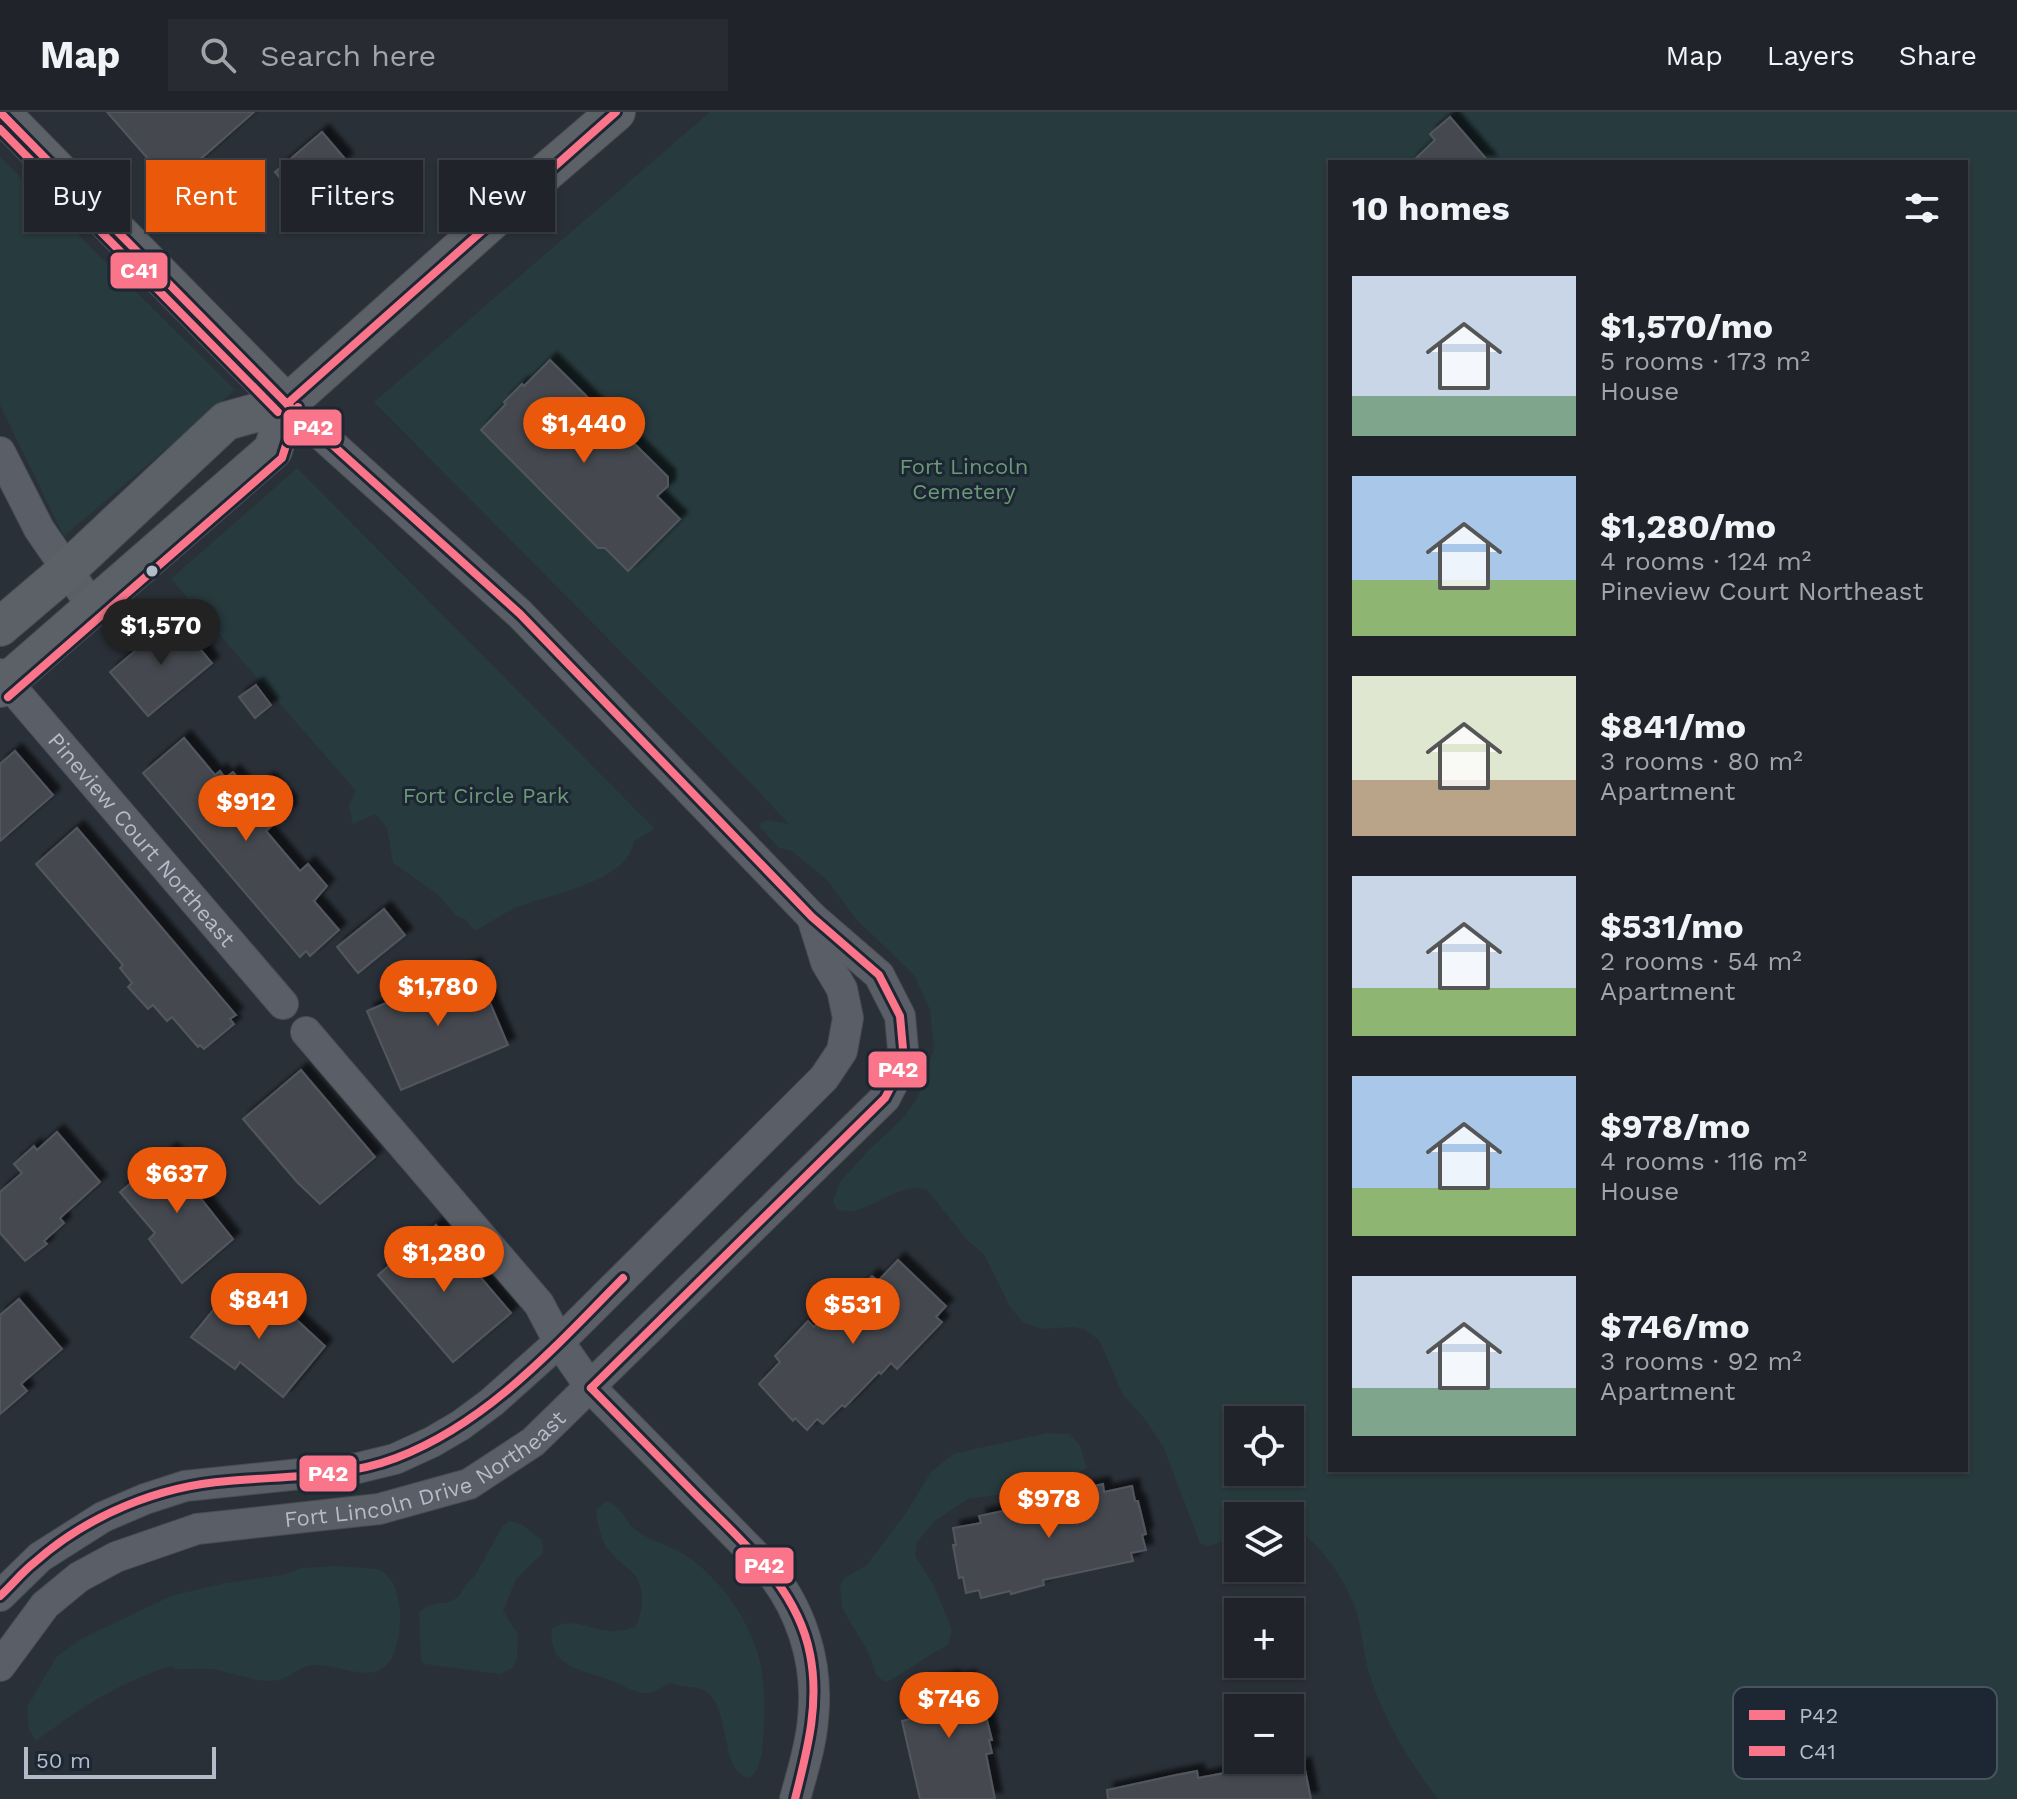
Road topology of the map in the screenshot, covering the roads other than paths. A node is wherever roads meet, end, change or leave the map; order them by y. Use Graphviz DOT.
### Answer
graph roads {
  1 [pos="0,112"];
  2 [pos="616,112"];
  3 [pos="287,404"];
  4 [pos="0,452"];
  5 [pos="67,570"];
  6 [pos="92,606"];
  7 [pos="0,627"];
  8 [pos="2,682"];
  9 [pos="812,917"];
  10 [pos="283,1004"];
  11 [pos="306,1032"];
  12 [pos="559,1342"];
  13 [pos="591,1388"];
  14 [pos="0,1596"];
  15 [pos="0,1666"];
  16 [pos="795,1799"];
  1 -- 3 [label="main road"];
  2 -- 3 [label="main road"];
  3 -- 5 [label="main road"];
  3 -- 6 [label="main road"];
  3 -- 9 [label="street, Fort Lincoln Drive Northeast"];
  4 -- 5 [label="street"];
  5 -- 6 [label="street"];
  5 -- 7 [label="main road"];
  6 -- 8 [label="main road"];
  8 -- 10 [label="street, Pineview Court Northeast"];
  9 -- 12 [label="street, Fort Lincoln Drive Northeast"];
  9 -- 13 [label="street, Fort Lincoln Drive Northeast"];
  11 -- 12 [label="street"];
  12 -- 13 [label="street"];
  12 -- 14 [label="street, Fort Lincoln Drive Northeast"];
  13 -- 15 [label="street, Fort Lincoln Drive Northeast"];
  13 -- 16 [label="street"];
}
